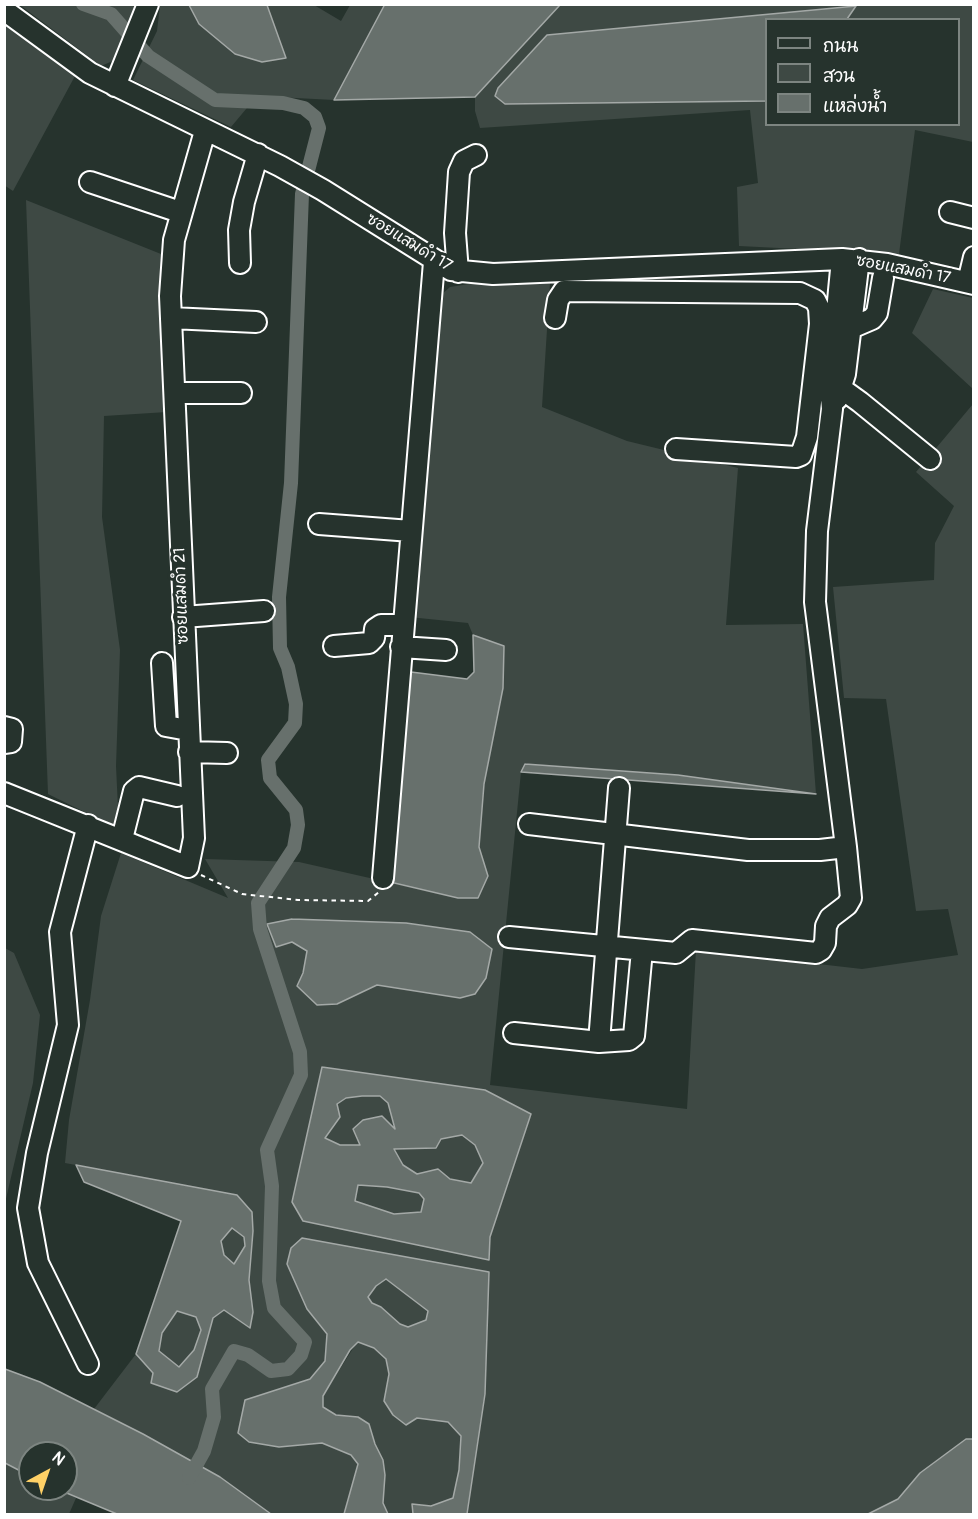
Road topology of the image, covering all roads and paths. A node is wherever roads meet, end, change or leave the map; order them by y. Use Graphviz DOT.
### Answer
graph roads {
  1 [pos="148,4"];
  2 [pos="4,10"];
  3 [pos="116,86"];
  4 [pos="205,131"];
  5 [pos="258,154"];
  6 [pos="476,155"];
  7 [pos="90,182"];
  8 [pos="180,212"];
  9 [pos="950,212"];
  10 [pos="974,218"];
  11 [pos="974,257"];
  12 [pos="851,259"];
  13 [pos="434,262"];
  14 [pos="240,263"];
  15 [pos="704,264"];
  16 [pos="458,272"];
  17 [pos="884,278"];
  18 [pos="971,283"];
  19 [pos="703,291"];
  20 [pos="171,318"];
  21 [pos="555,318"];
  22 [pos="256,322"];
  23 [pos="851,328"];
  24 [pos="836,387"];
  25 [pos="174,393"];
  26 [pos="241,393"];
  27 [pos="676,449"];
  28 [pos="930,459"];
  29 [pos="319,524"];
  30 [pos="411,531"];
  31 [pos="264,611"];
  32 [pos="183,617"];
  33 [pos="403,625"];
  34 [pos="334,646"];
  35 [pos="401,647"];
  36 [pos="446,650"];
  37 [pos="162,663"];
  38 [pos="4,727"];
  39 [pos="188,730"];
  40 [pos="4,743"];
  41 [pos="189,752"];
  42 [pos="226,753"];
  43 [pos="619,788"];
  44 [pos="4,793"];
  45 [pos="177,796"];
  46 [pos="529,824"];
  47 [pos="88,825"];
  48 [pos="616,836"];
  49 [pos="122,839"];
  50 [pos="846,847"];
  51 [pos="188,867"];
  52 [pos="383,878"];
  53 [pos="509,937"];
  54 [pos="606,947"];
  55 [pos="642,950"];
  56 [pos="514,1033"];
  57 [pos="599,1042"];
  58 [pos="88,1364"];
  1 -- 3 [label="street"];
  2 -- 3 [label="street, ซอยแสมดำ 17"];
  3 -- 4 [label="street, ซอยแสมดำ 17"];
  4 -- 5 [label="street, ซอยแสมดำ 17"];
  4 -- 8 [label="street, ซอยแสมดำ 21"];
  5 -- 13 [label="street, ซอยแสมดำ 17"];
  5 -- 14 [label="street"];
  6 -- 16 [label="street"];
  7 -- 8 [label="street"];
  8 -- 20 [label="street, ซอยแสมดำ 21"];
  9 -- 10 [label="street"];
  11 -- 18 [label="street"];
  12 -- 15 [label="street, ซอยแสมดำ 17"];
  12 -- 18 [label="street, ซอยแสมดำ 17"];
  12 -- 23 [label="street"];
  12 -- 24 [label="street"];
  13 -- 16 [label="street, ซอยแสมดำ 17"];
  13 -- 30 [label="street"];
  15 -- 16 [label="street, ซอยแสมดำ 17"];
  15 -- 19 [label="street"];
  17 -- 23 [label="street"];
  19 -- 21 [label="street"];
  19 -- 27 [label="street"];
  20 -- 22 [label="street"];
  20 -- 25 [label="street, ซอยแสมดำ 21"];
  23 -- 24 [label="street"];
  24 -- 28 [label="street"];
  24 -- 50 [label="street"];
  25 -- 26 [label="street"];
  25 -- 32 [label="street, ซอยแสมดำ 21"];
  29 -- 30 [label="street"];
  30 -- 33 [label="street"];
  31 -- 32 [label="street"];
  32 -- 39 [label="street, ซอยแสมดำ 21"];
  33 -- 34 [label="street"];
  33 -- 35 [label="street"];
  35 -- 36 [label="street"];
  35 -- 52 [label="street"];
  37 -- 39 [label="street"];
  38 -- 40 [label="street"];
  39 -- 41 [label="street, ซอยแสมดำ 21"];
  41 -- 42 [label="street"];
  41 -- 51 [label="street, ซอยแสมดำ 21"];
  43 -- 48 [label="street"];
  44 -- 47 [label="street"];
  45 -- 49 [label="street"];
  46 -- 48 [label="street"];
  47 -- 49 [label="street"];
  47 -- 58 [label="street"];
  48 -- 50 [label="street"];
  48 -- 54 [label="street"];
  49 -- 51 [label="street"];
  50 -- 55 [label="street"];
  51 -- 52 [label="path"];
  53 -- 54 [label="street"];
  54 -- 55 [label="street"];
  54 -- 57 [label="street"];
  55 -- 57 [label="street"];
  56 -- 57 [label="street"];
}
